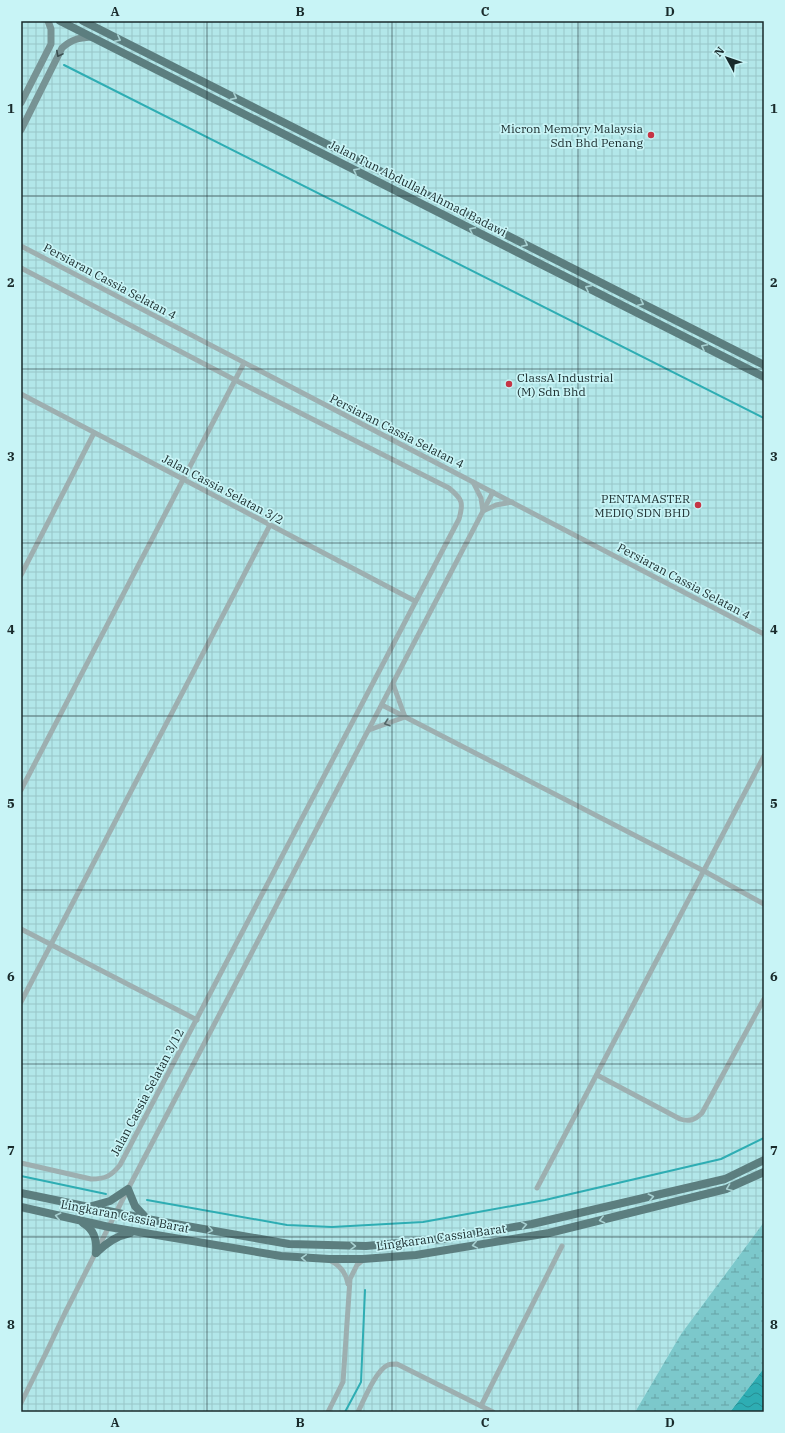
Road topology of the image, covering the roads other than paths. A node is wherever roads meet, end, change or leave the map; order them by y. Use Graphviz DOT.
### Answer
graph roads {
  1 [pos="48,21"];
  2 [pos="60,21"];
  3 [pos="83,21"];
  4 [pos="92,24"];
  5 [pos="91,37"];
  6 [pos="21,103"];
  7 [pos="21,130"];
  8 [pos="21,246"];
  9 [pos="21,268"];
  10 [pos="734,350"];
  11 [pos="727,359"];
  12 [pos="244,363"];
  13 [pos="764,365"];
  14 [pos="764,377"];
  15 [pos="235,380"];
  16 [pos="21,394"];
  17 [pos="94,433"];
  18 [pos="183,479"];
  19 [pos="473,482"];
  20 [pos="493,492"];
  21 [pos="512,502"];
  22 [pos="483,511"];
  23 [pos="270,525"];
  24 [pos="21,575"];
  25 [pos="415,601"];
  26 [pos="764,634"];
  27 [pos="393,684"];
  28 [pos="382,705"];
  29 [pos="404,717"];
  30 [pos="369,730"];
  31 [pos="764,756"];
  32 [pos="21,790"];
  33 [pos="704,871"];
  34 [pos="764,904"];
  35 [pos="21,929"];
  36 [pos="51,945"];
  37 [pos="764,999"];
  38 [pos="21,1002"];
  39 [pos="197,1020"];
  40 [pos="598,1075"];
  41 [pos="764,1160"];
  42 [pos="21,1163"];
  43 [pos="764,1172"];
  44 [pos="537,1188"];
  45 [pos="128,1189"];
  46 [pos="21,1193"];
  47 [pos="89,1206"];
  48 [pos="21,1207"];
  49 [pos="117,1212"];
  50 [pos="147,1219"];
  51 [pos="79,1221"];
  52 [pos="109,1228"];
  53 [pos="136,1232"];
  54 [pos="562,1246"];
  55 [pos="96,1253"];
  56 [pos="328,1259"];
  57 [pos="363,1259"];
  58 [pos="348,1287"];
  59 [pos="21,1403"];
  60 [pos="481,1406"];
  61 [pos="328,1412"];
  62 [pos="358,1412"];
  63 [pos="493,1412"];
  1 -- 6 [label="street"];
  2 -- 5 [label="main road, Jalan Tun Abdullah Ahmad Badawi"];
  3 -- 4 [label="main road, Jalan Tun Abdullah Ahmad Badawi"];
  4 -- 10 [label="main road, Jalan Tun Abdullah Ahmad Badawi, one-way"];
  5 -- 7 [label="street, one-way"];
  11 -- 5 [label="main road, Jalan Tun Abdullah Ahmad Badawi, one-way"];
  8 -- 12 [label="street, Persiaran Cassia Selatan 4"];
  9 -- 15 [label="street"];
  10 -- 11 [label="main road"];
  10 -- 13 [label="main road, Jalan Tun Abdullah Ahmad Badawi"];
  11 -- 14 [label="main road, Jalan Tun Abdullah Ahmad Badawi"];
  12 -- 15 [label="street"];
  12 -- 19 [label="street, Persiaran Cassia Selatan 4"];
  15 -- 18 [label="street"];
  15 -- 25 [label="street"];
  16 -- 17 [label="street, Jalan Cassia Selatan 3/2"];
  17 -- 18 [label="street, Jalan Cassia Selatan 3/2"];
  17 -- 24 [label="street"];
  18 -- 23 [label="street, Jalan Cassia Selatan 3/2"];
  18 -- 32 [label="street"];
  19 -- 20 [label="street, Persiaran Cassia Selatan 4"];
  19 -- 22 [label="street"];
  20 -- 21 [label="street, Persiaran Cassia Selatan 4"];
  20 -- 22 [label="street"];
  21 -- 22 [label="street"];
  21 -- 26 [label="street, Persiaran Cassia Selatan 4"];
  22 -- 27 [label="street"];
  23 -- 25 [label="street, Jalan Cassia Selatan 3/2"];
  23 -- 36 [label="street"];
  25 -- 39 [label="street"];
  27 -- 28 [label="street"];
  27 -- 29 [label="street"];
  28 -- 29 [label="street"];
  28 -- 30 [label="street"];
  29 -- 30 [label="street, one-way"];
  29 -- 33 [label="street"];
  30 -- 45 [label="street"];
  31 -- 33 [label="street"];
  33 -- 34 [label="street"];
  33 -- 40 [label="street"];
  35 -- 36 [label="street"];
  36 -- 38 [label="street"];
  36 -- 39 [label="street"];
  37 -- 40 [label="street"];
  39 -- 42 [label="street, Jalan Cassia Selatan 3/12"];
  40 -- 44 [label="street"];
  50 -- 41 [label="main road, Lingkaran Cassia Barat, one-way"];
  43 -- 57 [label="main road, Lingkaran Cassia Barat, one-way"];
  45 -- 47 [label="main road"];
  45 -- 49 [label="street"];
  45 -- 50 [label="main road"];
  46 -- 47 [label="main road, Lingkaran Cassia Barat"];
  47 -- 49 [label="main road, Lingkaran Cassia Barat"];
  51 -- 48 [label="main road, Lingkaran Cassia Barat, one-way"];
  49 -- 50 [label="main road, Lingkaran Cassia Barat"];
  49 -- 52 [label="street"];
  51 -- 52 [label="main road, Lingkaran Cassia Barat"];
  51 -- 55 [label="main road"];
  52 -- 53 [label="main road, Lingkaran Cassia Barat"];
  52 -- 55 [label="street"];
  53 -- 55 [label="main road"];
  56 -- 53 [label="main road, Lingkaran Cassia Barat, one-way"];
  54 -- 60 [label="street"];
  55 -- 59 [label="street"];
  56 -- 57 [label="main road, Lingkaran Cassia Barat"];
  56 -- 58 [label="street"];
  57 -- 58 [label="street"];
  58 -- 61 [label="street"];
  60 -- 62 [label="street"];
  60 -- 63 [label="street"];
}
